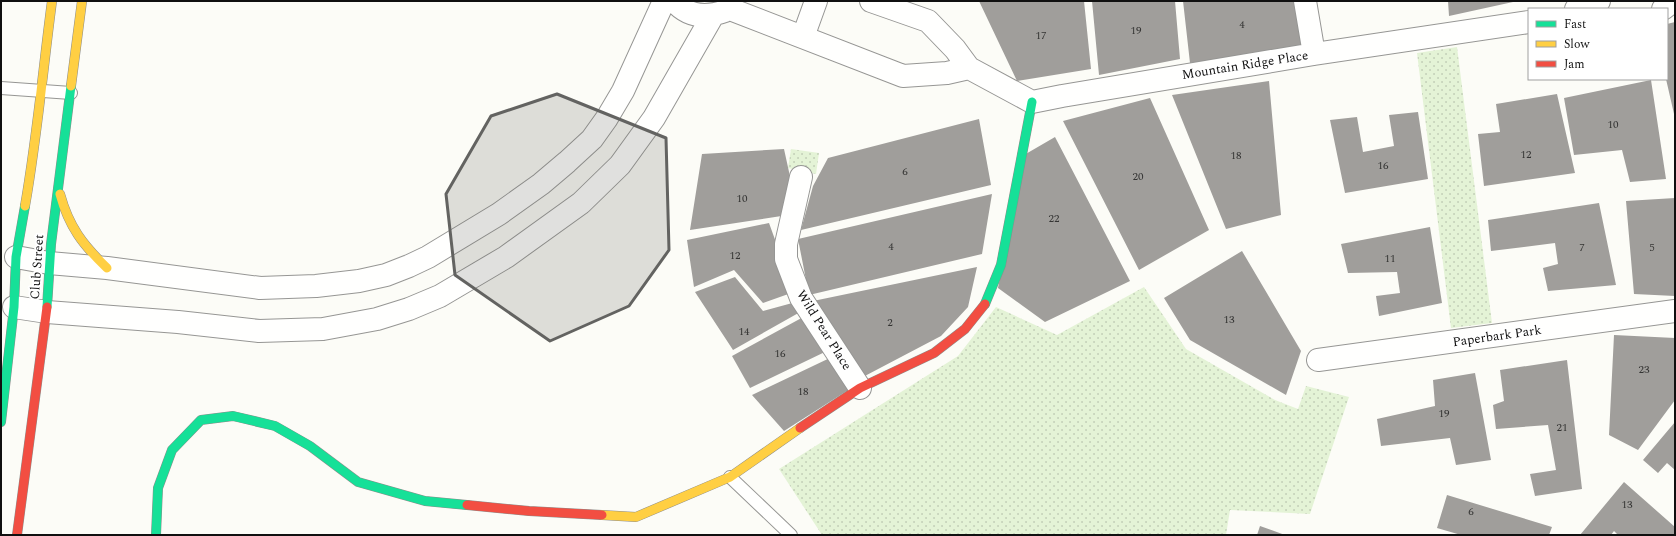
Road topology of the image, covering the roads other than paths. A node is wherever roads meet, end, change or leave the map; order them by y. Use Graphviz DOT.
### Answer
graph roads {
  1 [pos="52,1"];
  2 [pos="82,1"];
  3 [pos="664,1"];
  4 [pos="674,1"];
  5 [pos="816,1"];
  6 [pos="871,1"];
  7 [pos="1305,1"];
  8 [pos="1599,1"];
  9 [pos="1673,1"];
  10 [pos="1579,8"];
  11 [pos="1664,8"];
  12 [pos="727,9"];
  13 [pos="1528,22"];
  14 [pos="803,37"];
  15 [pos="1314,54"];
  16 [pos="969,68"];
  17 [pos="1,88"];
  18 [pos="40,90"];
  19 [pos="71,94"];
  20 [pos="1032,102"];
  21 [pos="801,177"];
  22 [pos="59,187"];
  23 [pos="16,257"];
  24 [pos="49,263"];
  25 [pos="107,268"];
  26 [pos="14,307"];
  27 [pos="1675,311"];
  28 [pos="47,312"];
  29 [pos="1318,360"];
  30 [pos="860,388"];
  31 [pos="1,422"];
  32 [pos="730,477"];
  33 [pos="17,535"];
  34 [pos="156,535"];
  35 [pos="791,535"];
  1 -- 18 [label="street, Club Street"];
  2 -- 19 [label="street, Club Street"];
  3 -- 25 [label="street"];
  4 -- 12 [label="street"];
  5 -- 14 [label="street"];
  6 -- 16 [label="street"];
  7 -- 15 [label="street"];
  8 -- 10 [label="street"];
  9 -- 11 [label="street"];
  12 -- 14 [label="street"];
  12 -- 28 [label="street"];
  13 -- 15 [label="street, Mountain Ridge Place"];
  14 -- 16 [label="street"];
  15 -- 20 [label="street, Mountain Ridge Place"];
  16 -- 20 [label="street"];
  17 -- 18 [label="lane"];
  18 -- 19 [label="lane"];
  18 -- 23 [label="street, Club Street"];
  19 -- 22 [label="street, Club Street"];
  20 -- 30 [label="street"];
  21 -- 30 [label="street, Wild Pear Place"];
  22 -- 24 [label="street, Club Street"];
  22 -- 25 [label="street"];
  23 -- 24 [label="street"];
  23 -- 26 [label="street, Club Street"];
  24 -- 25 [label="street"];
  24 -- 28 [label="street, Club Street"];
  26 -- 28 [label="street"];
  26 -- 31 [label="street, Club Street"];
  27 -- 29 [label="street, Paperbark Park"];
  28 -- 33 [label="street, Club Street"];
  30 -- 32 [label="street"];
  32 -- 34 [label="street"];
  32 -- 35 [label="lane"];
}
